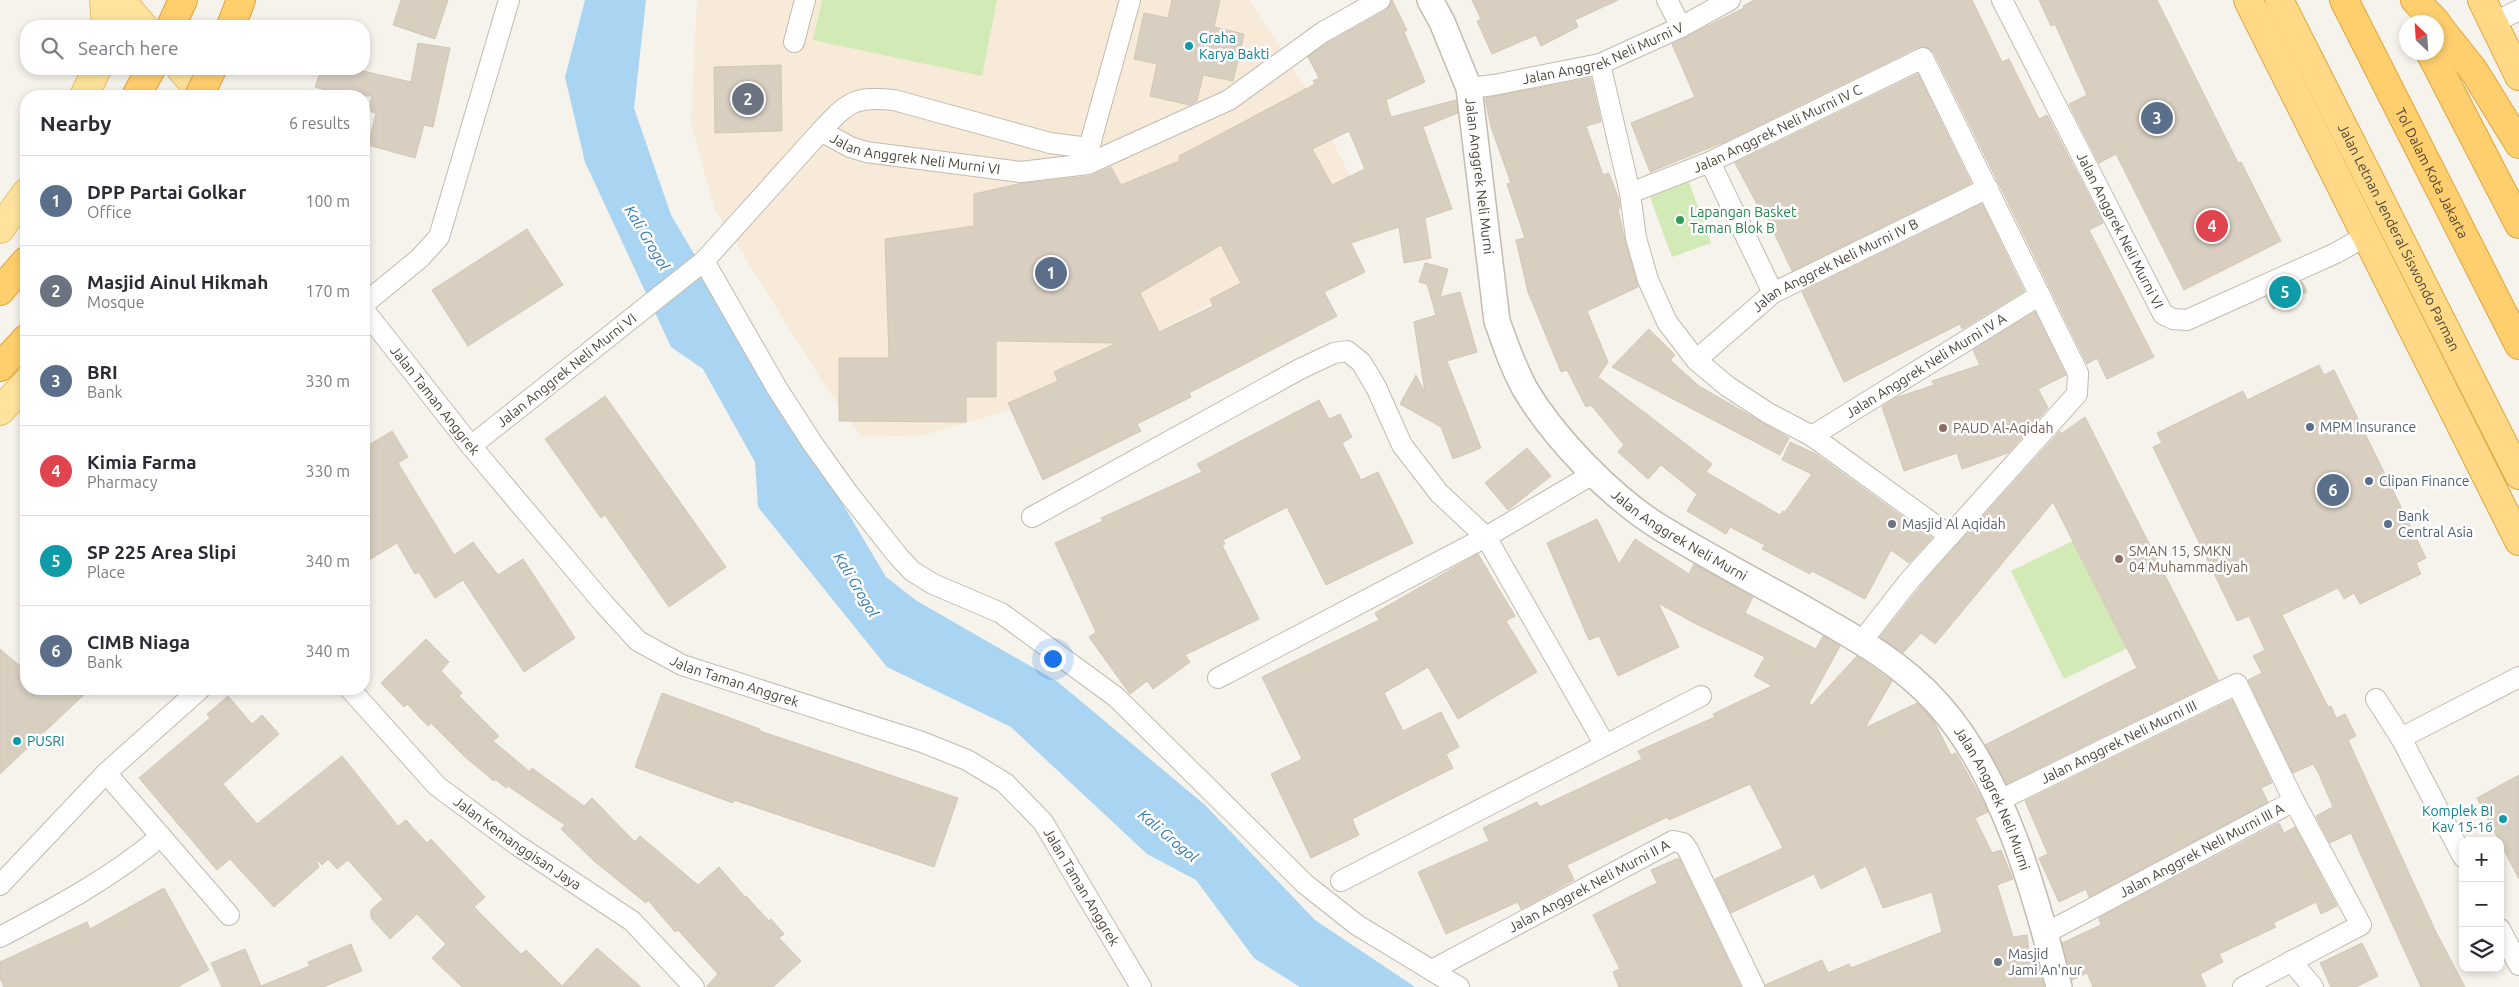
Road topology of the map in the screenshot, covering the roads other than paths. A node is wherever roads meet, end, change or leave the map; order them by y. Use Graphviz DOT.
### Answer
graph roads {
  1 [pos="104,0"];
  2 [pos="120,0"];
  3 [pos="183,0"];
  4 [pos="509,0"];
  5 [pos="805,0"];
  6 [pos="1130,0"];
  7 [pos="1380,0"];
  8 [pos="1430,0"];
  9 [pos="1667,0"];
  10 [pos="1730,0"];
  11 [pos="2002,0"];
  12 [pos="2248,0"];
  13 [pos="2279,0"];
  14 [pos="2344,0"];
  15 [pos="2403,0"];
  16 [pos="2415,0"];
  17 [pos="2519,10"];
  18 [pos="2488,11"];
  19 [pos="2410,15"];
  20 [pos="2429,15"];
  21 [pos="106,20"];
  22 [pos="138,20"];
  23 [pos="173,20"];
  24 [pos="1681,27"];
  25 [pos="2444,33"];
  26 [pos="794,42"];
  27 [pos="2434,60"];
  28 [pos="1600,64"];
  29 [pos="94,75"];
  30 [pos="148,75"];
  31 [pos="186,75"];
  32 [pos="209,75"];
  33 [pos="2519,76"];
  34 [pos="1469,88"];
  35 [pos="87,90"];
  36 [pos="139,90"];
  37 [pos="200,90"];
  38 [pos="202,90"];
  39 [pos="821,131"];
  40 [pos="2519,144"];
  41 [pos="1089,156"];
  42 [pos="1710,162"];
  43 [pos="1988,188"];
  44 [pos="1630,193"];
  45 [pos="20,201"];
  46 [pos="2519,224"];
  47 [pos="0,229"];
  48 [pos="2366,236"];
  49 [pos="703,262"];
  50 [pos="1773,293"];
  51 [pos="2040,295"];
  52 [pos="370,299"];
  53 [pos="370,318"];
  54 [pos="20,345"];
  55 [pos="2519,346"];
  56 [pos="1696,360"];
  57 [pos="0,367"];
  58 [pos="20,389"];
  59 [pos="0,411"];
  60 [pos="2456,413"];
  61 [pos="2496,428"];
  62 [pos="1812,436"];
  63 [pos="471,446"];
  64 [pos="1593,474"];
  65 [pos="2485,475"];
  66 [pos="2519,475"];
  67 [pos="1032,517"];
  68 [pos="1950,536"];
  69 [pos="1486,537"];
  70 [pos="2519,541"];
  71 [pos="1862,641"];
  72 [pos="2519,676"];
  73 [pos="1218,678"];
  74 [pos="2237,684"];
  75 [pos="193,695"];
  76 [pos="355,695"];
  77 [pos="1701,696"];
  78 [pos="2376,699"];
  79 [pos="2401,738"];
  80 [pos="1605,745"];
  81 [pos="106,773"];
  82 [pos="2000,800"];
  83 [pos="2294,801"];
  84 [pos="161,836"];
  85 [pos="2459,849"];
  86 [pos="1341,881"];
  87 [pos="0,885"];
  88 [pos="229,915"];
  89 [pos="2046,933"];
  90 [pos="0,937"];
  91 [pos="2504,937"];
  92 [pos="2291,961"];
  93 [pos="2519,965"];
  94 [pos="1432,970"];
  95 [pos="694,987"];
  96 [pos="1141,987"];
  97 [pos="1459,987"];
  98 [pos="1754,987"];
  99 [pos="2059,987"];
  100 [pos="2244,987"];
  101 [pos="2313,987"];
  1 -- 21 [label="main road"];
  2 -- 22 [label="main road"];
  3 -- 23 [label="highway"];
  4 -- 52 [label="street"];
  5 -- 26 [label="street"];
  6 -- 41 [label="street"];
  7 -- 41 [label="street, Jalan Anggrek Neli Murni VI"];
  8 -- 34 [label="street, Jalan Anggrek Neli Murni"];
  9 -- 24 [label="street"];
  10 -- 24 [label="street, Jalan Anggrek Neli Murni V"];
  11 -- 48 [label="street, Jalan Anggrek Neli Murni VI"];
  12 -- 48 [label="highway"];
  13 -- 61 [label="highway, Jalan Letnan Jenderal Siswondo Parman"];
  14 -- 55 [label="highway, Tol Dalam Kota Jakarta"];
  15 -- 19 [label="highway"];
  16 -- 20 [label="highway"];
  17 -- 18 [label="street"];
  18 -- 33 [label="highway"];
  24 -- 28 [label="street, Jalan Anggrek Neli Murni V"];
  25 -- 40 [label="highway"];
  27 -- 46 [label="highway"];
  28 -- 34 [label="street, Jalan Anggrek Neli Murni V"];
  28 -- 44 [label="street"];
  29 -- 35 [label="main road"];
  30 -- 36 [label="highway"];
  31 -- 37 [label="main road"];
  32 -- 38 [label="highway, bridge"];
  34 -- 64 [label="street, Jalan Anggrek Neli Murni"];
  39 -- 41 [label="street, Jalan Anggrek Neli Murni VI"];
  39 -- 41 [label="street"];
  39 -- 49 [label="street, Jalan Anggrek Neli Murni VI"];
  42 -- 43 [label="street, Jalan Anggrek Neli Murni IV C"];
  42 -- 44 [label="street, Jalan Anggrek Neli Murni IV C"];
  42 -- 50 [label="street"];
  43 -- 50 [label="street, Jalan Anggrek Neli Murni IV B"];
  43 -- 51 [label="street"];
  44 -- 56 [label="street"];
  45 -- 47 [label="main road"];
  48 -- 60 [label="highway"];
  49 -- 63 [label="street, Jalan Anggrek Neli Murni VI"];
  49 -- 94 [label="street"];
  50 -- 56 [label="street, Jalan Anggrek Neli Murni IV B"];
  51 -- 62 [label="street, Jalan Anggrek Neli Murni IV A"];
  51 -- 68 [label="street"];
  53 -- 63 [label="street, Jalan Taman Anggrek"];
  54 -- 57 [label="highway"];
  56 -- 62 [label="street"];
  58 -- 59 [label="main road"];
  60 -- 61 [label="highway"];
  60 -- 65 [label="highway"];
  61 -- 65 [label="highway"];
  61 -- 66 [label="highway, Jalan Letnan Jenderal Siswondo Parman"];
  62 -- 68 [label="street"];
  63 -- 96 [label="street, Jalan Taman Anggrek"];
  64 -- 69 [label="street"];
  64 -- 71 [label="street, Jalan Anggrek Neli Murni"];
  65 -- 70 [label="highway"];
  67 -- 69 [label="street"];
  68 -- 71 [label="street"];
  69 -- 73 [label="street"];
  69 -- 80 [label="street"];
  71 -- 82 [label="street, Jalan Anggrek Neli Murni"];
  72 -- 79 [label="street"];
  74 -- 82 [label="street, Jalan Anggrek Neli Murni III"];
  74 -- 83 [label="street, Jalan Anggrek Neli Murni III A"];
  75 -- 81 [label="street"];
  76 -- 95 [label="street, Jalan Kemanggisan Jaya"];
  77 -- 80 [label="street"];
  78 -- 79 [label="street"];
  79 -- 85 [label="street"];
  80 -- 86 [label="street"];
  81 -- 84 [label="street"];
  81 -- 87 [label="street"];
  82 -- 89 [label="street, Jalan Anggrek Neli Murni"];
  83 -- 89 [label="street, Jalan Anggrek Neli Murni III A"];
  83 -- 92 [label="street"];
  84 -- 88 [label="street"];
  84 -- 90 [label="street"];
  89 -- 99 [label="street, Jalan Anggrek Neli Murni"];
  91 -- 93 [label="street"];
  92 -- 100 [label="street"];
  92 -- 101 [label="street"];
  94 -- 97 [label="street"];
  94 -- 98 [label="street, Jalan Anggrek Neli Murni II A"];
}
